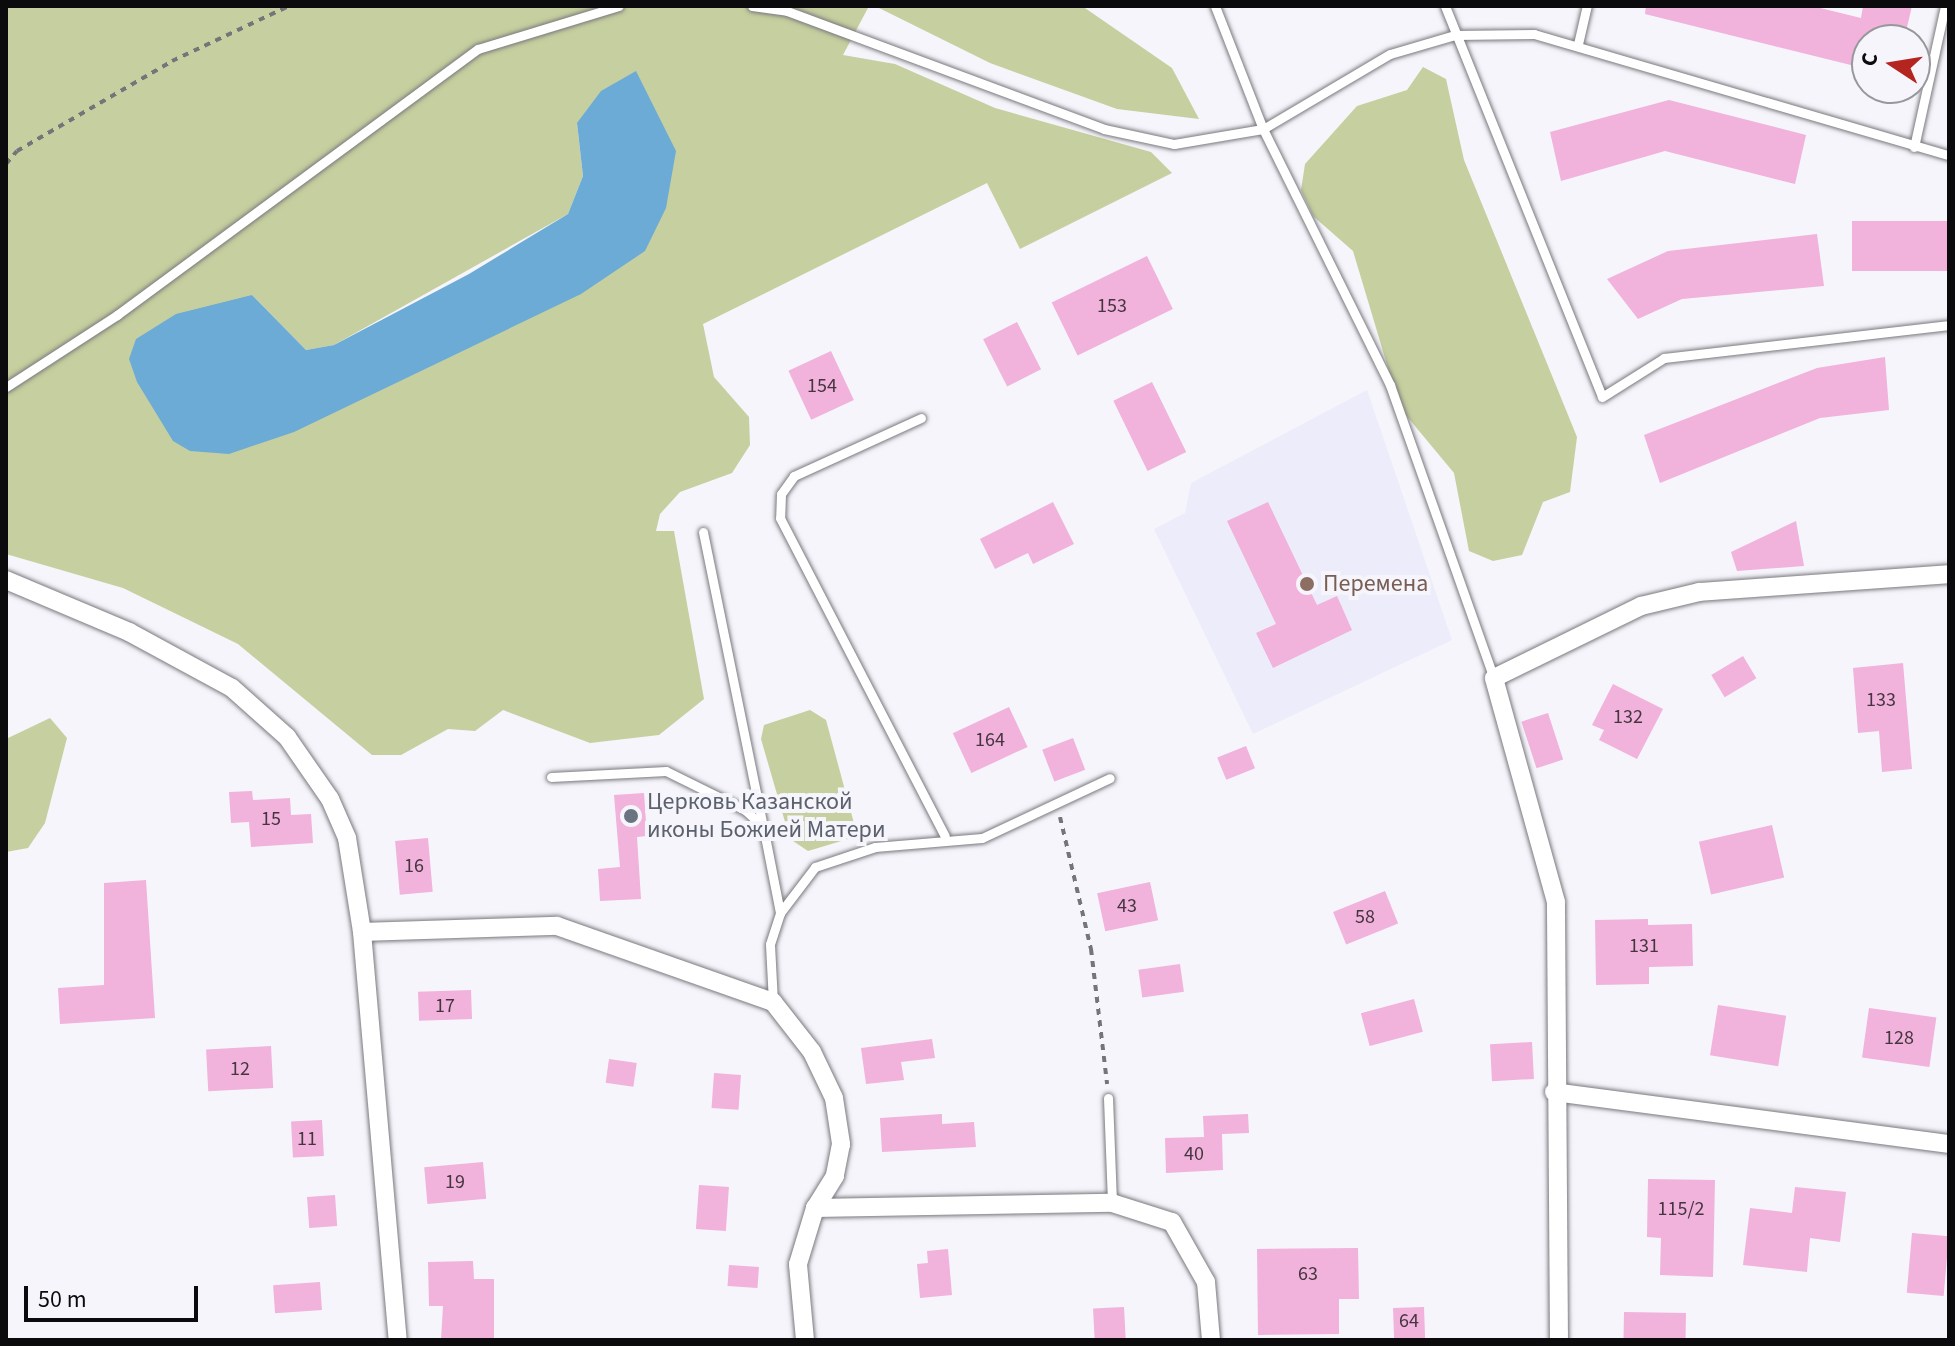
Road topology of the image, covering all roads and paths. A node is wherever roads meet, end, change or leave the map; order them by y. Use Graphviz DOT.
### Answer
graph roads {
  1 [pos="289,6"];
  2 [pos="619,6"];
  3 [pos="752,6"];
  4 [pos="1215,6"];
  5 [pos="1445,6"];
  6 [pos="1587,6"];
  7 [pos="1945,6"];
  8 [pos="1455,35"];
  9 [pos="1578,44"];
  10 [pos="1263,129"];
  11 [pos="1914,147"];
  12 [pos="1949,155"];
  13 [pos="6,164"];
  14 [pos="1949,325"];
  15 [pos="6,387"];
  16 [pos="921,418"];
  17 [pos="703,532"];
  18 [pos="1949,574"];
  19 [pos="6,580"];
  20 [pos="1494,678"];
  21 [pos="551,777"];
  22 [pos="1110,778"];
  23 [pos="1057,804"];
  24 [pos="763,826"];
  25 [pos="945,836"];
  26 [pos="780,913"];
  27 [pos="362,932"];
  28 [pos="773,1002"];
  29 [pos="1554,1092"];
  30 [pos="1108,1098"];
  31 [pos="1949,1144"];
  32 [pos="1112,1203"];
  33 [pos="815,1208"];
  34 [pos="398,1340"];
  35 [pos="805,1340"];
  36 [pos="1211,1340"];
  37 [pos="1559,1340"];
  1 -- 13 [label="path"];
  2 -- 15 [label="lane"];
  3 -- 10 [label="lane"];
  4 -- 10 [label="lane"];
  5 -- 8 [label="lane"];
  6 -- 9 [label="lane"];
  7 -- 11 [label="lane"];
  8 -- 9 [label="lane"];
  8 -- 10 [label="lane"];
  8 -- 14 [label="lane"];
  9 -- 11 [label="lane"];
  10 -- 20 [label="lane"];
  11 -- 12 [label="lane"];
  16 -- 25 [label="lane"];
  17 -- 24 [label="lane"];
  18 -- 20 [label="street"];
  19 -- 27 [label="street"];
  20 -- 29 [label="street"];
  21 -- 24 [label="lane"];
  22 -- 23 [label="lane"];
  23 -- 25 [label="lane"];
  23 -- 30 [label="path"];
  24 -- 26 [label="lane"];
  25 -- 26 [label="lane"];
  26 -- 28 [label="lane"];
  27 -- 28 [label="street"];
  27 -- 34 [label="street"];
  28 -- 33 [label="street"];
  29 -- 31 [label="street"];
  29 -- 37 [label="street"];
  30 -- 32 [label="lane"];
  32 -- 33 [label="street"];
  32 -- 36 [label="street"];
  33 -- 35 [label="street"];
}
